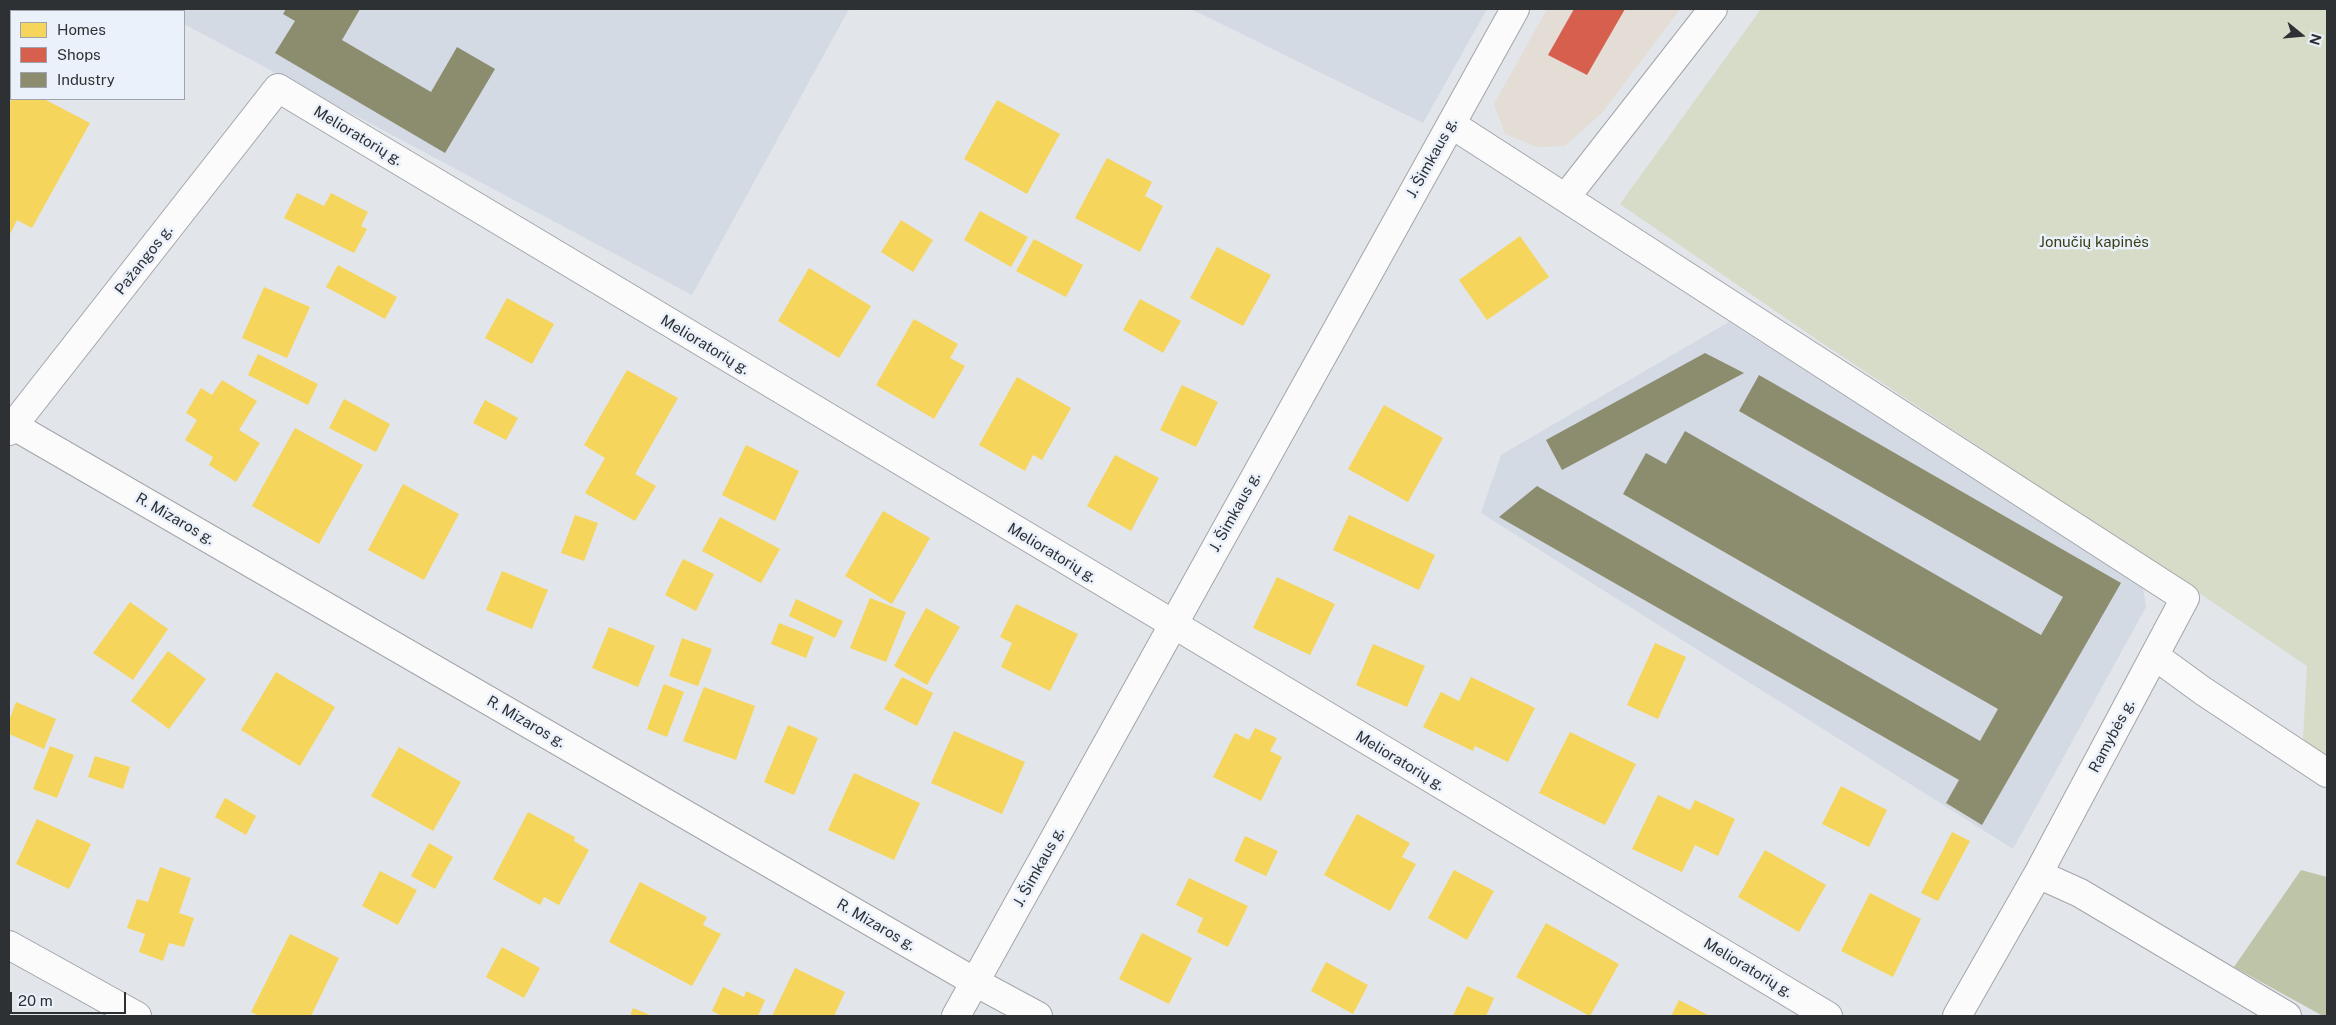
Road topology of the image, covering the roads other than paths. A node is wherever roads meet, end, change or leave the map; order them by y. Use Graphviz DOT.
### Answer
graph roads {
  1 [pos="1515,9"];
  2 [pos="1714,9"];
  3 [pos="278,88"];
  4 [pos="1451,124"];
  5 [pos="1566,197"];
  6 [pos="11,428"];
  7 [pos="1172,625"];
  8 [pos="2155,656"];
  9 [pos="2327,773"];
  10 [pos="2038,874"];
  11 [pos="9,945"];
  12 [pos="975,982"];
  13 [pos="137,1016"];
  14 [pos="956,1016"];
  15 [pos="1038,1016"];
  16 [pos="1828,1016"];
  17 [pos="1957,1016"];
  18 [pos="2287,1016"];
  1 -- 4 [label="street, J. Šimkaus g."];
  2 -- 5 [label="street"];
  3 -- 6 [label="street, Pažangos g."];
  3 -- 7 [label="street, Melioratorių g."];
  4 -- 5 [label="street"];
  4 -- 7 [label="street, J. Šimkaus g."];
  5 -- 8 [label="street, Ramybės g."];
  6 -- 12 [label="street, R. Mizaros g."];
  7 -- 12 [label="street, J. Šimkaus g."];
  7 -- 16 [label="street, Melioratorių g."];
  8 -- 9 [label="street"];
  8 -- 10 [label="street, Ramybės g."];
  10 -- 17 [label="street, Ramybės g."];
  10 -- 18 [label="street"];
  11 -- 13 [label="street"];
  12 -- 14 [label="street, J. Šimkaus g."];
  12 -- 15 [label="street, R. Mizaros g."];
}
